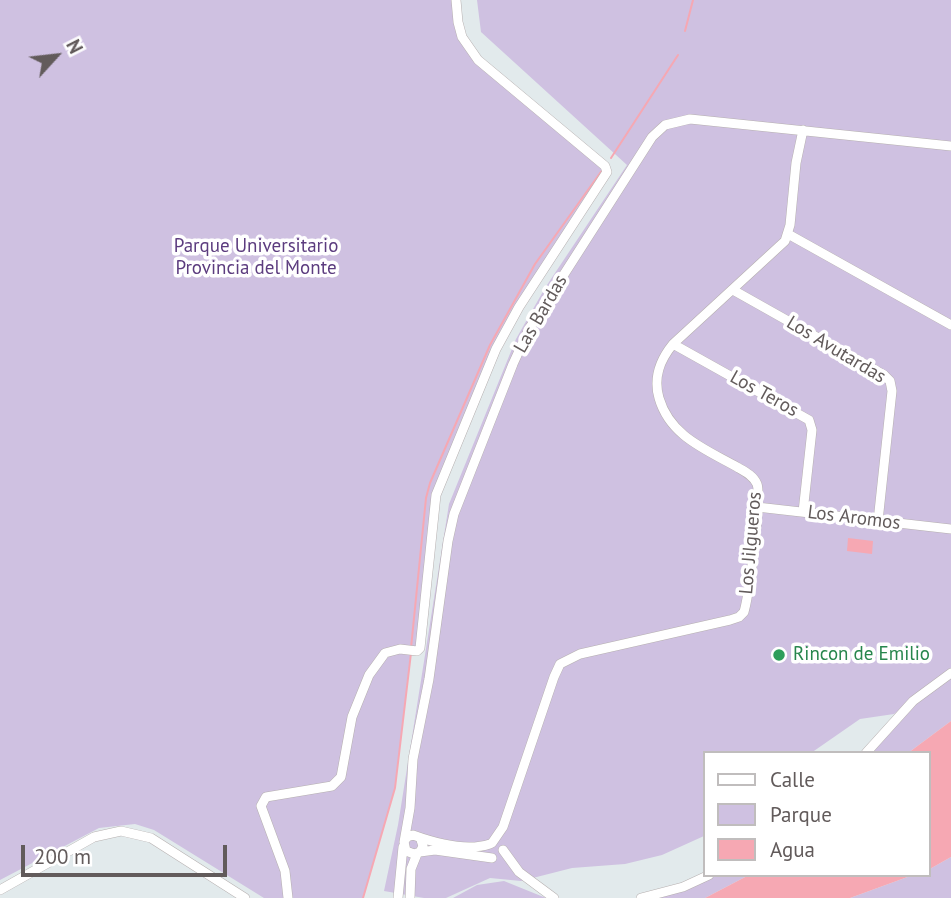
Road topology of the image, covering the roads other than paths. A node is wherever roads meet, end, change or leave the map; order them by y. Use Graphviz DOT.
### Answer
graph roads {
  1 [pos="456,0"];
  2 [pos="803,130"];
  3 [pos="951,146"];
  4 [pos="788,234"];
  5 [pos="733,290"];
  6 [pos="951,325"];
  7 [pos="673,344"];
  8 [pos="757,507"];
  9 [pos="803,512"];
  10 [pos="878,521"];
  11 [pos="951,529"];
  12 [pos="951,673"];
  13 [pos="868,751"];
  14 [pos="410,808"];
  15 [pos="503,827"];
  16 [pos="420,839"];
  17 [pos="404,844"];
  18 [pos="491,844"];
  19 [pos="503,848"];
  20 [pos="419,853"];
  21 [pos="494,858"];
  22 [pos="519,872"];
  23 [pos="705,877"];
  24 [pos="0,890"];
  25 [pos="245,898"];
  26 [pos="288,898"];
  27 [pos="398,898"];
  28 [pos="410,898"];
  29 [pos="554,898"];
  30 [pos="640,898"];
  1 -- 26 [label="street"];
  2 -- 3 [label="street, Las Bardas"];
  2 -- 4 [label="street"];
  2 -- 14 [label="street, Las Bardas"];
  4 -- 5 [label="street, Los Jilgueros"];
  4 -- 6 [label="street"];
  5 -- 7 [label="street, Los Jilgueros"];
  5 -- 10 [label="street, Los Avutardas"];
  7 -- 8 [label="street, Los Jilgueros"];
  7 -- 9 [label="street, Los Teros"];
  8 -- 9 [label="street, Los Aromos"];
  8 -- 15 [label="street, Los Jilgueros"];
  9 -- 10 [label="street, Los Aromos"];
  10 -- 11 [label="street, Los Aromos"];
  12 -- 13 [label="street"];
  14 -- 16 [label="street, Las Bardas"];
  14 -- 17 [label="street, Las Bardas"];
  15 -- 18 [label="street, Los Jilgueros"];
  15 -- 19 [label="street, Los Jilgueros"];
  16 -- 17 [label="street"];
  16 -- 18 [label="street"];
  16 -- 20 [label="street, Las Bardas"];
  17 -- 20 [label="street"];
  17 -- 27 [label="street, Las Bardas"];
  18 -- 19 [label="street"];
  18 -- 21 [label="street"];
  19 -- 21 [label="street"];
  19 -- 22 [label="street"];
  20 -- 21 [label="street"];
  20 -- 28 [label="street, Las Bardas"];
  21 -- 22 [label="street"];
  22 -- 29 [label="street"];
  23 -- 30 [label="street"];
  24 -- 25 [label="street"];
}
